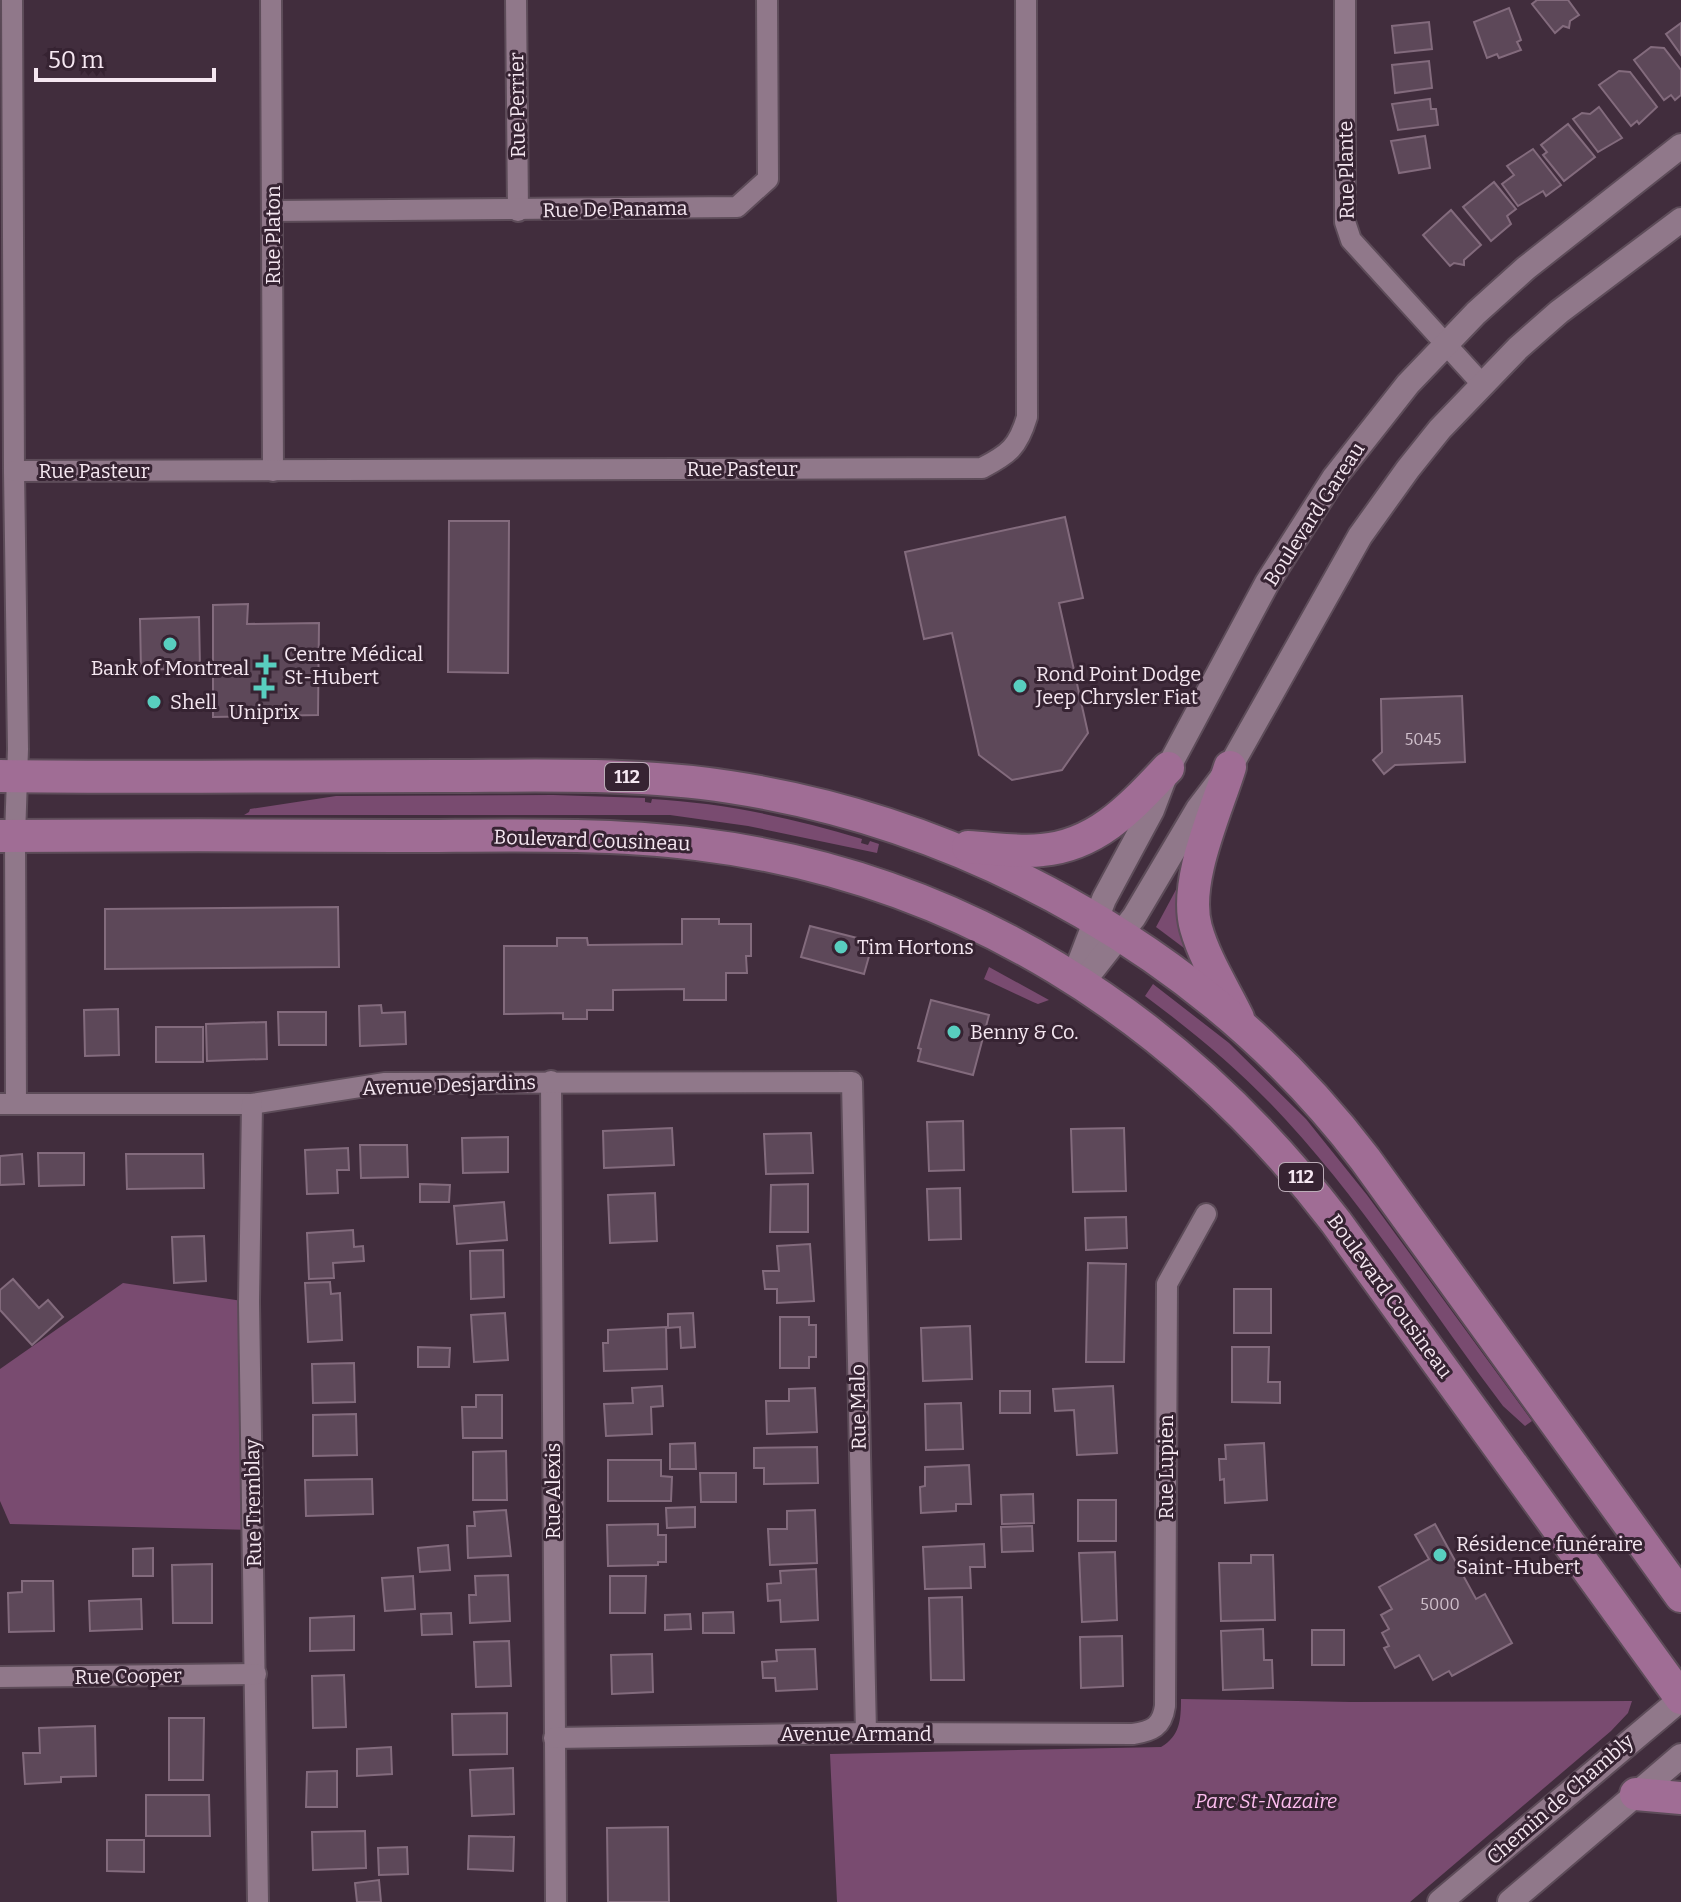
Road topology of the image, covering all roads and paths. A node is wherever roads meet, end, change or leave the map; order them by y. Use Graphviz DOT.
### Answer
graph roads {
  1 [pos="12,0"];
  2 [pos="271,0"];
  3 [pos="516,0"];
  4 [pos="767,0"];
  5 [pos="1026,0"];
  6 [pos="1345,0"];
  7 [pos="1681,146"];
  8 [pos="7,179"];
  9 [pos="273,211"];
  10 [pos="518,211"];
  11 [pos="1681,220"];
  12 [pos="1446,344"];
  13 [pos="1482,384"];
  14 [pos="14,471"];
  15 [pos="273,471"];
  16 [pos="1230,767"];
  17 [pos="1168,768"];
  18 [pos="9,776"];
  19 [pos="7,836"];
  20 [pos="947,847"];
  21 [pos="1108,928"];
  22 [pos="1078,980"];
  23 [pos="1243,1028"];
  24 [pos="551,1081"];
  25 [pos="852,1082"];
  26 [pos="8,1104"];
  27 [pos="252,1104"];
  28 [pos="1206,1214"];
  29 [pos="1681,1596"];
  30 [pos="256,1674"];
  31 [pos="0,1677"];
  32 [pos="1681,1698"];
  33 [pos="1157,1727"];
  34 [pos="866,1733"];
  35 [pos="554,1738"];
  36 [pos="1681,1756"];
  37 [pos="1636,1794"];
  38 [pos="1681,1798"];
  39 [pos="258,1902"];
  40 [pos="556,1902"];
  41 [pos="1440,1902"];
  42 [pos="1510,1902"];
  1 -- 8 [label="street"];
  2 -- 9 [label="street, Rue Platon"];
  3 -- 10 [label="street, Rue Perrier"];
  4 -- 10 [label="street, Rue De Panama"];
  5 -- 15 [label="street, Rue Pasteur"];
  6 -- 12 [label="street, Rue Plante"];
  7 -- 12 [label="street, Boulevard Gareau"];
  8 -- 14 [label="street"];
  9 -- 10 [label="street, Rue De Panama"];
  9 -- 15 [label="street, Rue Platon"];
  11 -- 13 [label="street, Boulevard Gareau"];
  12 -- 13 [label="street, Rue Plante"];
  12 -- 17 [label="street, Boulevard Gareau"];
  13 -- 16 [label="street, Boulevard Gareau"];
  14 -- 15 [label="street, Rue Pasteur"];
  14 -- 18 [label="street"];
  16 -- 21 [label="street, Boulevard Gareau"];
  16 -- 23 [label="main road"];
  17 -- 20 [label="main road"];
  17 -- 21 [label="street, Boulevard Gareau"];
  18 -- 19 [label="street"];
  18 -- 20 [label="main road, 112"];
  19 -- 22 [label="main road, Boulevard Cousineau / 112"];
  19 -- 26 [label="street"];
  20 -- 21 [label="main road, 112"];
  21 -- 22 [label="street, Boulevard Gareau"];
  21 -- 23 [label="main road, 112"];
  22 -- 32 [label="main road, Boulevard Cousineau / 112"];
  23 -- 29 [label="main road, 112"];
  24 -- 25 [label="street, Avenue Desjardins"];
  24 -- 27 [label="street, Avenue Desjardins"];
  24 -- 35 [label="street, Rue Alexis"];
  25 -- 34 [label="street, Rue Malo"];
  26 -- 27 [label="street, Avenue Desjardins"];
  27 -- 30 [label="street, Rue Tremblay"];
  28 -- 33 [label="street, Rue Lupien"];
  30 -- 31 [label="street, Rue Cooper"];
  30 -- 39 [label="street, Rue Tremblay"];
  32 -- 41 [label="street, Chemin de Chambly"];
  33 -- 34 [label="street, Avenue Armand"];
  34 -- 35 [label="street, Avenue Armand"];
  35 -- 40 [label="street, Rue Alexis"];
  36 -- 37 [label="street"];
  37 -- 38 [label="main road"];
  37 -- 42 [label="street"];
}
